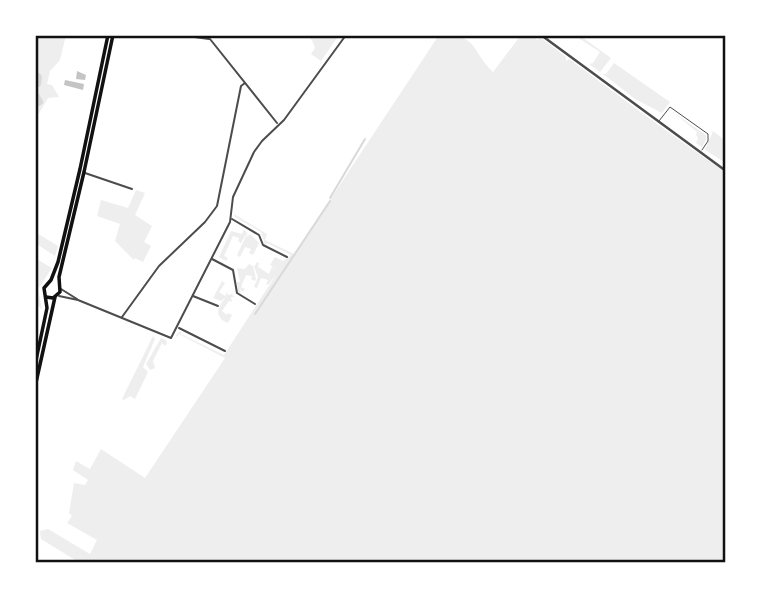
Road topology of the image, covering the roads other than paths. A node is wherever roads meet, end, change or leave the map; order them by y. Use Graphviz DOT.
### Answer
graph roads {
  1 [pos="111,35"];
  2 [pos="180,35"];
  3 [pos="214,35"];
  4 [pos="346,35"];
  5 [pos="541,35"];
  6 [pos="210,39"];
  7 [pos="245,83"];
  8 [pos="658,122"];
  9 [pos="279,125"];
  10 [pos="700,152"];
  11 [pos="726,170"];
  12 [pos="84,173"];
  13 [pos="132,189"];
  14 [pos="232,218"];
  15 [pos="287,257"];
  16 [pos="212,259"];
  17 [pos="49,283"];
  18 [pos="60,286"];
  19 [pos="56,296"];
  20 [pos="193,296"];
  21 [pos="46,298"];
  22 [pos="78,300"];
  23 [pos="255,304"];
  24 [pos="218,306"];
  25 [pos="121,318"];
  26 [pos="178,328"];
  27 [pos="225,351"];
  28 [pos="35,365"];
  29 [pos="35,387"];
  30 [pos="37,520"];
  31 [pos="35,524"];
  1 -- 12 [label="main road"];
  1 -- 17 [label="main road"];
  2 -- 6 [label="street"];
  3 -- 6 [label="street"];
  4 -- 9 [label="street"];
  5 -- 8 [label="street"];
  6 -- 7 [label="street"];
  7 -- 9 [label="street"];
  7 -- 25 [label="street"];
  8 -- 10 [label="street"];
  8 -- 10 [label="lane"];
  9 -- 14 [label="street"];
  10 -- 11 [label="street"];
  12 -- 13 [label="street"];
  12 -- 18 [label="main road"];
  14 -- 15 [label="street"];
  14 -- 16 [label="street"];
  16 -- 20 [label="street"];
  16 -- 23 [label="street"];
  17 -- 18 [label="main road"];
  17 -- 21 [label="main road"];
  18 -- 19 [label="main road"];
  18 -- 22 [label="street"];
  19 -- 21 [label="main road"];
  19 -- 22 [label="street"];
  19 -- 29 [label="main road"];
  20 -- 24 [label="street"];
  20 -- 26 [label="street"];
  21 -- 28 [label="main road"];
  22 -- 25 [label="street"];
  25 -- 26 [label="street"];
  26 -- 27 [label="street"];
  30 -- 31 [label="street"];
}
